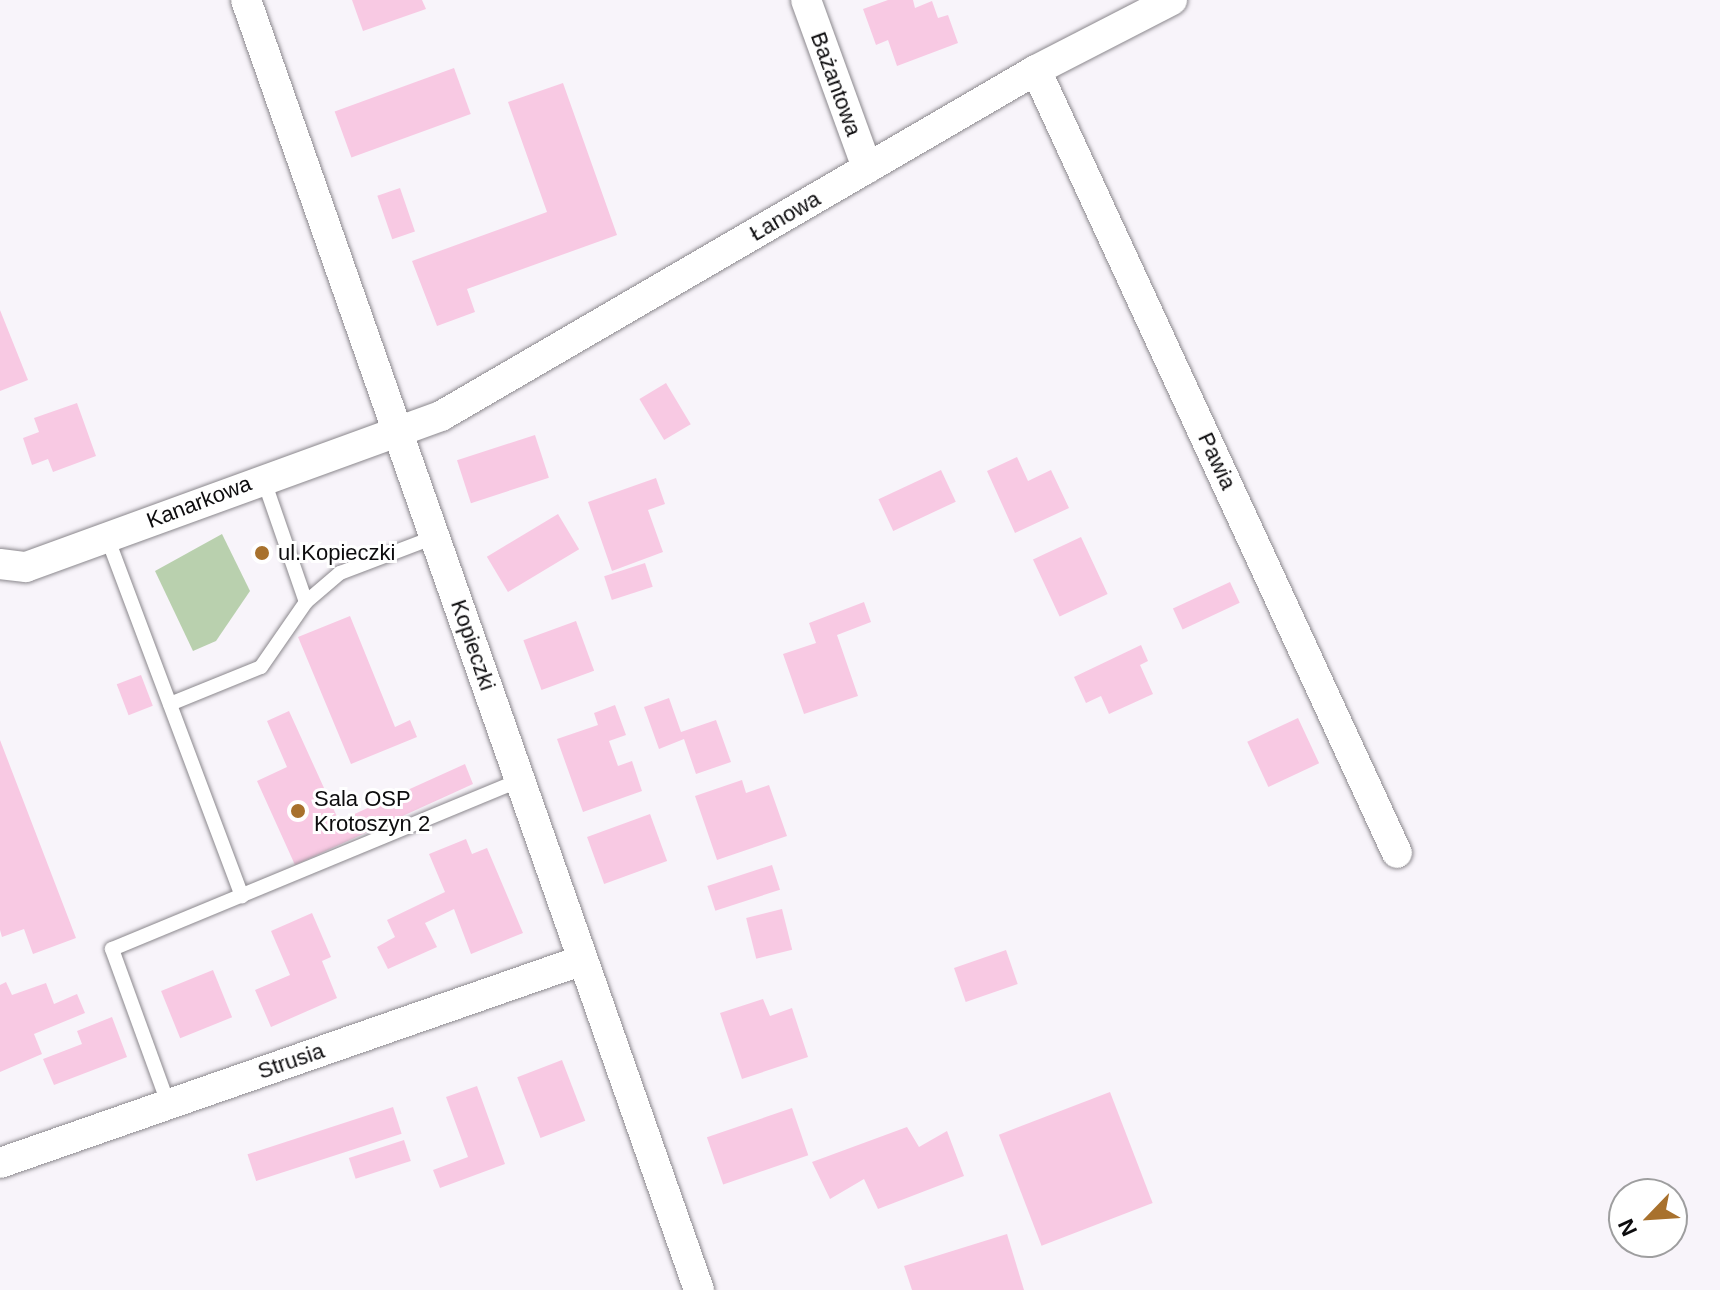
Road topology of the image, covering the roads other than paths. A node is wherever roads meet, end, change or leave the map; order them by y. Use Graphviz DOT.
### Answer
graph roads {
  1 [pos="246,0"];
  2 [pos="806,0"];
  3 [pos="1172,0"];
  4 [pos="1036,70"];
  5 [pos="867,168"];
  6 [pos="399,433"];
  7 [pos="263,478"];
  8 [pos="107,537"];
  9 [pos="435,537"];
  10 [pos="0,564"];
  11 [pos="306,602"];
  12 [pos="170,704"];
  13 [pos="520,780"];
  14 [pos="1397,853"];
  15 [pos="242,897"];
  16 [pos="583,960"];
  17 [pos="168,1103"];
  18 [pos="0,1163"];
  19 [pos="699,1290"];
  1 -- 6 [label="street, Kopieczki"];
  2 -- 5 [label="street, Bażantowa"];
  3 -- 4 [label="street, Łanowa"];
  4 -- 5 [label="street, Łanowa"];
  4 -- 14 [label="street, Pawia"];
  5 -- 6 [label="street, Łanowa"];
  6 -- 7 [label="street, Kanarkowa"];
  6 -- 9 [label="street, Kopieczki"];
  7 -- 8 [label="street, Kanarkowa"];
  7 -- 11 [label="lane"];
  8 -- 10 [label="street, Kanarkowa"];
  8 -- 12 [label="lane"];
  9 -- 11 [label="lane"];
  9 -- 13 [label="street, Kopieczki"];
  11 -- 12 [label="lane"];
  12 -- 15 [label="lane"];
  13 -- 15 [label="lane"];
  13 -- 16 [label="street, Kopieczki"];
  15 -- 17 [label="lane"];
  16 -- 17 [label="street, Strusia"];
  16 -- 19 [label="street, Kopieczki"];
  17 -- 18 [label="street, Strusia"];
}
